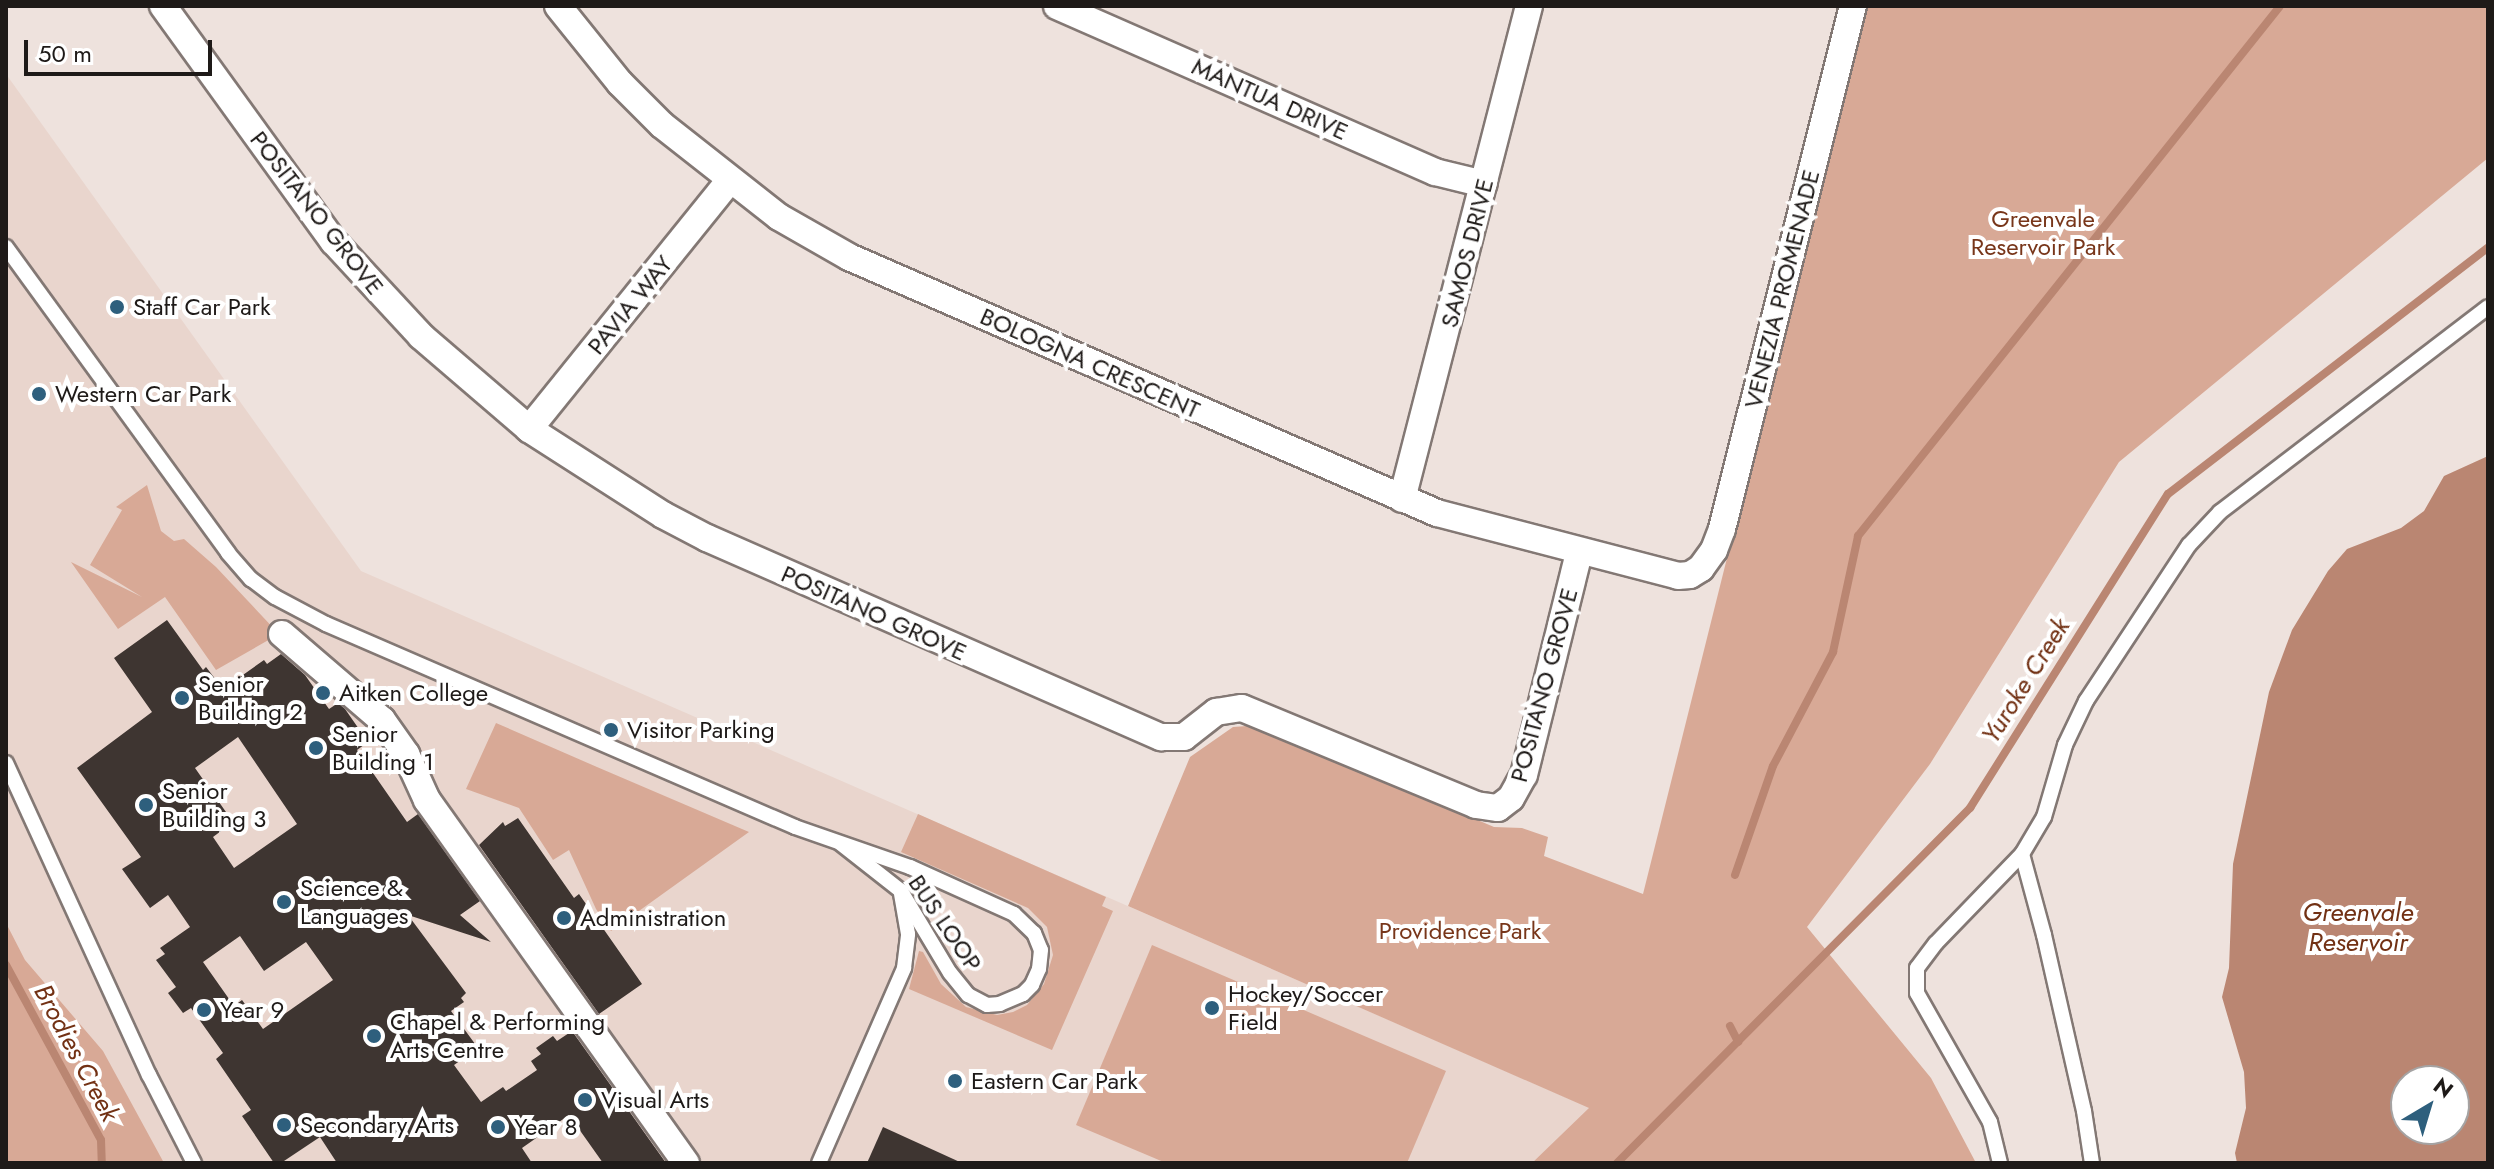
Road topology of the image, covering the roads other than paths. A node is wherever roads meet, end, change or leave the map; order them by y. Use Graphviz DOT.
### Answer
graph roads {
  1 [pos="163,6"];
  2 [pos="558,6"];
  3 [pos="1057,6"];
  4 [pos="1529,6"];
  5 [pos="1853,6"];
  6 [pos="729,181"];
  7 [pos="1484,184"];
  8 [pos="6,247"];
  9 [pos="2488,307"];
  10 [pos="529,429"];
  11 [pos="1402,499"];
  12 [pos="1579,552"];
  13 [pos="1701,568"];
  14 [pos="282,634"];
  15 [pos="6,763"];
  16 [pos="841,844"];
  17 [pos="2022,854"];
  18 [pos="901,891"];
  19 [pos="194,1163"];
  20 [pos="686,1163"];
  21 [pos="819,1163"];
  22 [pos="2000,1163"];
  23 [pos="2092,1163"];
  1 -- 10 [label="street, POSITANO GROVE"];
  2 -- 6 [label="street, BOLOGNA CRESCENT"];
  3 -- 7 [label="street, MANTUA DRIVE"];
  4 -- 7 [label="street, SAMOS DRIVE"];
  5 -- 13 [label="street, VENEZIA PROMENADE"];
  6 -- 10 [label="street, PAVIA WAY"];
  6 -- 11 [label="street, BOLOGNA CRESCENT"];
  7 -- 11 [label="street, SAMOS DRIVE"];
  8 -- 16 [label="lane"];
  9 -- 17 [label="lane"];
  10 -- 12 [label="street, POSITANO GROVE"];
  11 -- 12 [label="street, BOLOGNA CRESCENT"];
  12 -- 13 [label="street, BOLOGNA CRESCENT"];
  14 -- 20 [label="street"];
  15 -- 19 [label="lane"];
  16 -- 18 [label="lane, BUS LOOP"];
  16 -- 18 [label="lane, BUS LOOP"];
  17 -- 22 [label="lane"];
  17 -- 23 [label="lane"];
  18 -- 21 [label="lane"];
}
